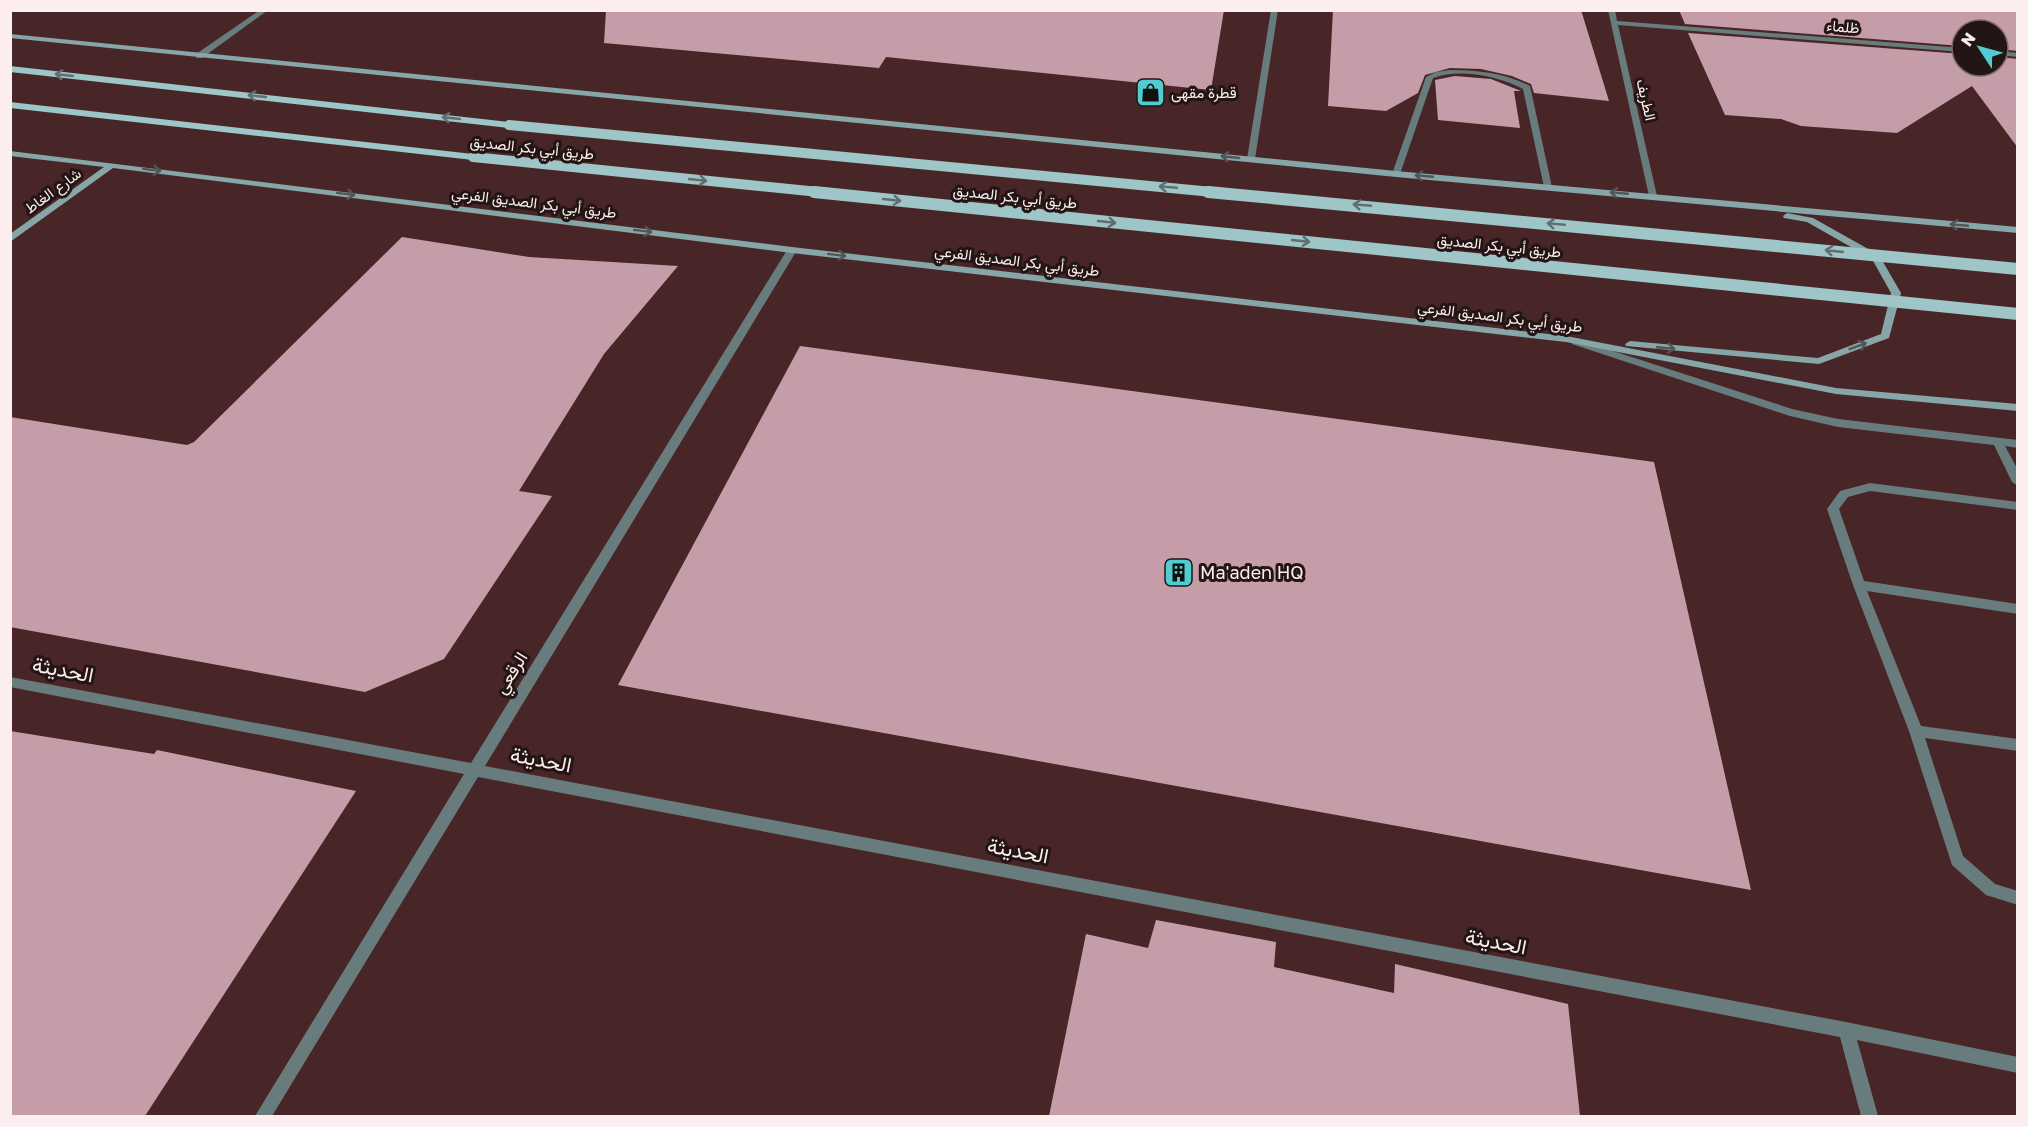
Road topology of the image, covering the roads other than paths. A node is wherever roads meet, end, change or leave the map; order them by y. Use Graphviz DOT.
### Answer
graph roads {
  1 [pos="265,10"];
  2 [pos="1275,10"];
  3 [pos="1611,10"];
  4 [pos="1614,22"];
  5 [pos="10,36"];
  6 [pos="1950,49"];
  7 [pos="199,56"];
  8 [pos="10,69"];
  9 [pos="10,105"];
  10 [pos="10,153"];
  11 [pos="1251,159"];
  12 [pos="112,165"];
  13 [pos="1396,174"];
  14 [pos="1548,187"];
  15 [pos="1653,196"];
  16 [pos="2018,230"];
  17 [pos="10,239"];
  18 [pos="792,250"];
  19 [pos="2018,269"];
  20 [pos="2018,314"];
  21 [pos="1566,339"];
  22 [pos="2018,408"];
  23 [pos="1997,441"];
  24 [pos="2018,444"];
  25 [pos="2018,482"];
  26 [pos="2018,506"];
  27 [pos="1859,585"];
  28 [pos="2018,609"];
  29 [pos="10,682"];
  30 [pos="1916,731"];
  31 [pos="2018,745"];
  32 [pos="473,769"];
  33 [pos="2018,898"];
  34 [pos="1846,1030"];
  35 [pos="2018,1065"];
  36 [pos="263,1116"];
  37 [pos="1869,1116"];
  1 -- 7 [label="street"];
  2 -- 11 [label="street"];
  3 -- 4 [label="street, الطريف"];
  4 -- 6 [label="street, ظلماء"];
  4 -- 15 [label="street, الطريف"];
  5 -- 7 [label="street"];
  11 -- 7 [label="street, one-way"];
  19 -- 8 [label="main road, طريق أبي بكر الصديق, one-way, bridge"];
  9 -- 20 [label="main road, طريق أبي بكر الصديق, one-way, bridge"];
  10 -- 12 [label="street, طريق أبي بكر الصديق الفرعي"];
  11 -- 13 [label="street"];
  12 -- 17 [label="street, شارع الغاط"];
  12 -- 18 [label="street, طريق أبي بكر الصديق الفرعي, one-way"];
  14 -- 13 [label="street, one-way"];
  13 -- 14 [label="street"];
  15 -- 14 [label="street, one-way"];
  16 -- 15 [label="street, one-way"];
  21 -- 15 [label="street, one-way"];
  18 -- 21 [label="street, طريق أبي بكر الصديق الفرعي, one-way"];
  18 -- 32 [label="street, الرقعي"];
  21 -- 22 [label="street, طريق أبي بكر الصديق الفرعي"];
  21 -- 23 [label="street"];
  23 -- 24 [label="street"];
  23 -- 25 [label="street"];
  26 -- 27 [label="street"];
  27 -- 28 [label="street"];
  27 -- 30 [label="street"];
  29 -- 32 [label="street, الحديثة"];
  30 -- 31 [label="street"];
  30 -- 33 [label="street"];
  32 -- 34 [label="street, الحديثة"];
  32 -- 36 [label="street, الرقعي"];
  34 -- 35 [label="street, الحديثة"];
  34 -- 37 [label="street"];
}
